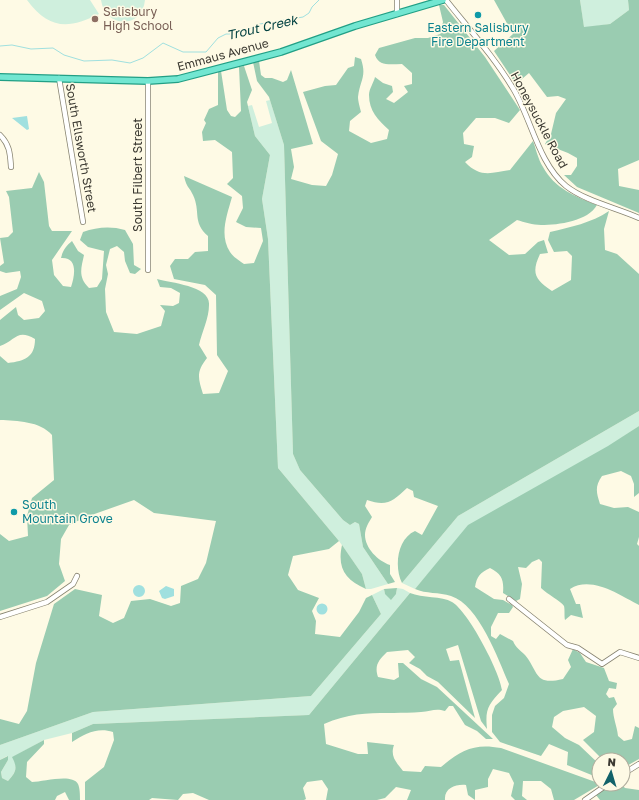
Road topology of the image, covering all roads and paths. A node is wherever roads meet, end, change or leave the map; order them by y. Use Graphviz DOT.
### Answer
graph roads {
  1 [pos="397,0"];
  2 [pos="444,0"];
  3 [pos="397,14"];
  4 [pos="0,77"];
  5 [pos="59,78"];
  6 [pos="148,81"];
  7 [pos="0,135"];
  8 [pos="11,167"];
  9 [pos="639,218"];
  10 [pos="83,222"];
  11 [pos="148,270"];
  12 [pos="77,576"];
  13 [pos="509,599"];
  14 [pos="0,616"];
  15 [pos="639,658"];
  16 [pos="596,792"];
  17 [pos="585,800"];
  1 -- 3 [label="street"];
  2 -- 3 [label="main road, Emmaus Avenue"];
  2 -- 9 [label="street, Honeysuckle Road"];
  3 -- 6 [label="main road, Emmaus Avenue"];
  4 -- 5 [label="main road, Emmaus Avenue"];
  5 -- 6 [label="main road, Emmaus Avenue"];
  5 -- 10 [label="street, South Ellsworth Street"];
  6 -- 11 [label="street, South Filbert Street"];
  7 -- 8 [label="street"];
  12 -- 14 [label="street"];
  13 -- 15 [label="street"];
  16 -- 17 [label="street"];
}
